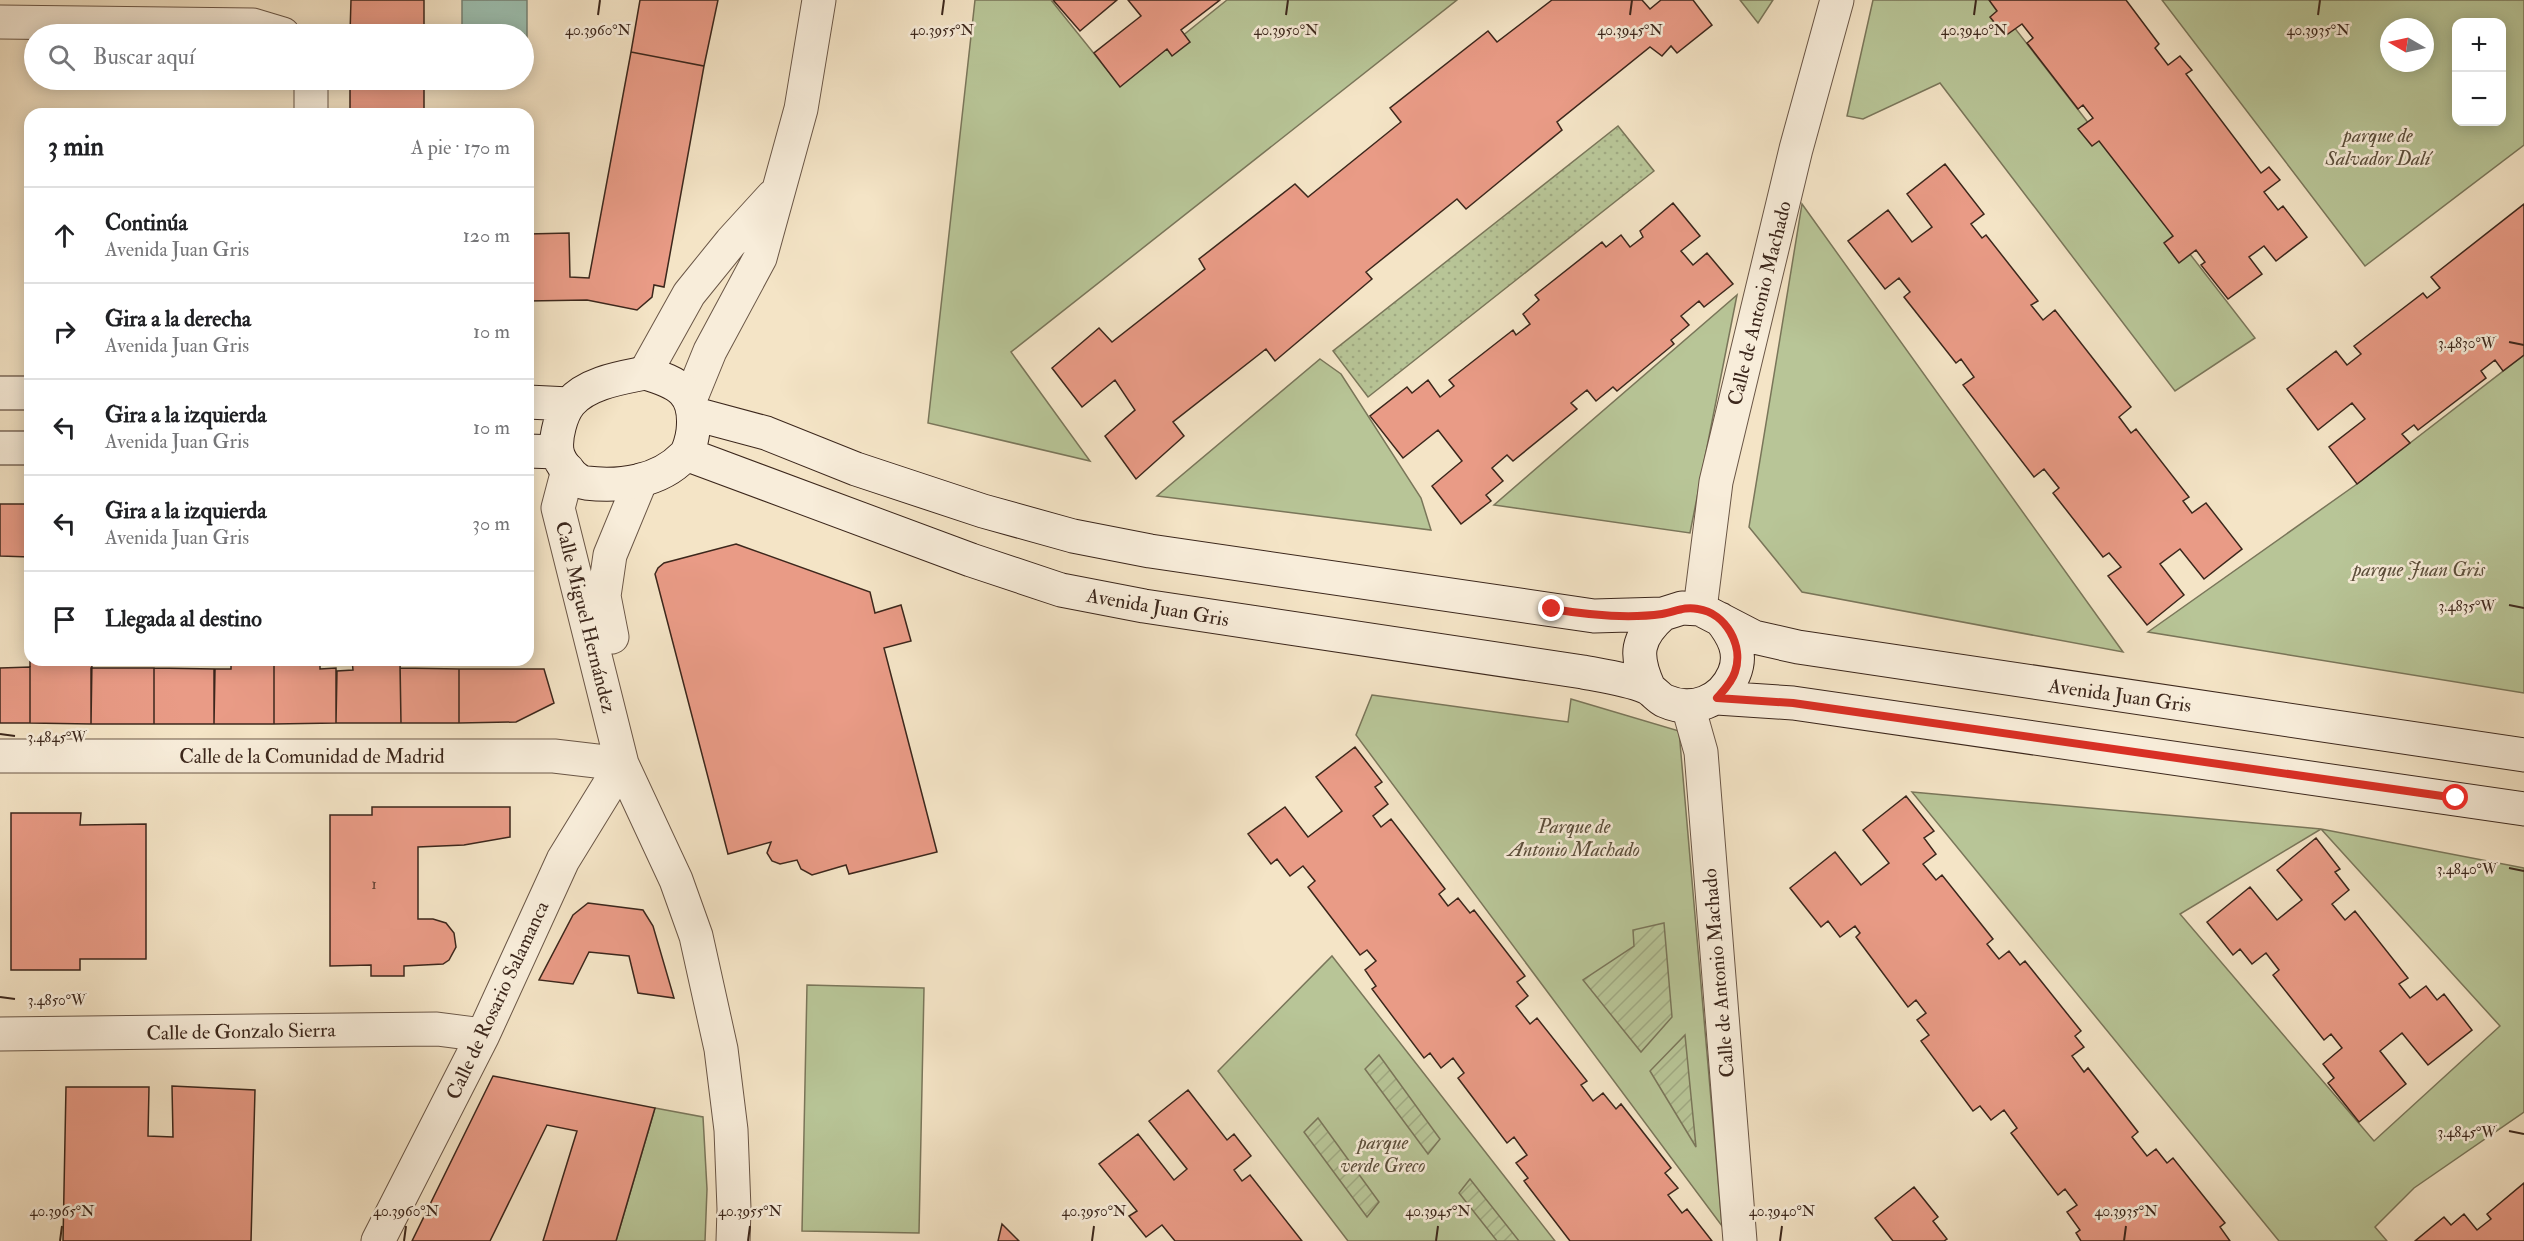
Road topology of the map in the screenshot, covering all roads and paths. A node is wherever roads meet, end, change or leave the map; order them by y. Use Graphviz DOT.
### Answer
graph roads {
  1 [pos="819,0"];
  2 [pos="1837,0"];
  3 [pos="0,22"];
  4 [pos="169,24"];
  5 [pos="311,90"];
  6 [pos="311,108"];
  7 [pos="778,190"];
  8 [pos="645,373"];
  9 [pos="0,393"];
  10 [pos="24,393"];
  11 [pos="534,402"];
  12 [pos="569,404"];
  13 [pos="692,407"];
  14 [pos="0,448"];
  15 [pos="24,448"];
  16 [pos="686,454"];
  17 [pos="551,458"];
  18 [pos="641,480"];
  19 [pos="1663,614"];
  20 [pos="1710,614"];
  21 [pos="1649,688"];
  22 [pos="1702,702"];
  23 [pos="2524,755"];
  24 [pos="0,756"];
  25 [pos="622,764"];
  26 [pos="2524,809"];
  27 [pos="0,1034"];
  28 [pos="483,1035"];
  29 [pos="378,1241"];
  30 [pos="732,1241"];
  31 [pos="1740,1241"];
  1 -- 7 [label="street"];
  2 -- 20 [label="street, Calle de Antonio Machado"];
  3 -- 4 [label="street"];
  5 -- 6 [label="street"];
  7 -- 8 [label="street"];
  7 -- 13 [label="street"];
  8 -- 12 [label="street"];
  8 -- 13 [label="street"];
  9 -- 10 [label="street"];
  11 -- 12 [label="street"];
  12 -- 17 [label="street"];
  13 -- 16 [label="street"];
  13 -- 19 [label="street"];
  14 -- 15 [label="street"];
  16 -- 18 [label="street"];
  16 -- 21 [label="street, Avenida Juan Gris"];
  17 -- 18 [label="street"];
  17 -- 25 [label="street, Calle Miguel Hernández"];
  18 -- 25 [label="street, Calle Miguel Hernández"];
  19 -- 20 [label="street"];
  19 -- 21 [label="street"];
  20 -- 22 [label="street"];
  20 -- 23 [label="street, Avenida Juan Gris"];
  21 -- 22 [label="street, Avenida Juan Gris"];
  22 -- 26 [label="street, Avenida Juan Gris"];
  22 -- 31 [label="street, Calle de Antonio Machado"];
  24 -- 25 [label="street, Calle de la Comunidad de Madrid"];
  25 -- 28 [label="street, Calle de Rosario Salamanca"];
  25 -- 30 [label="street, Calle Miguel Hernández"];
  27 -- 28 [label="street, Calle de Gonzalo Sierra"];
  28 -- 29 [label="street, Calle de Rosario Salamanca"];
}
